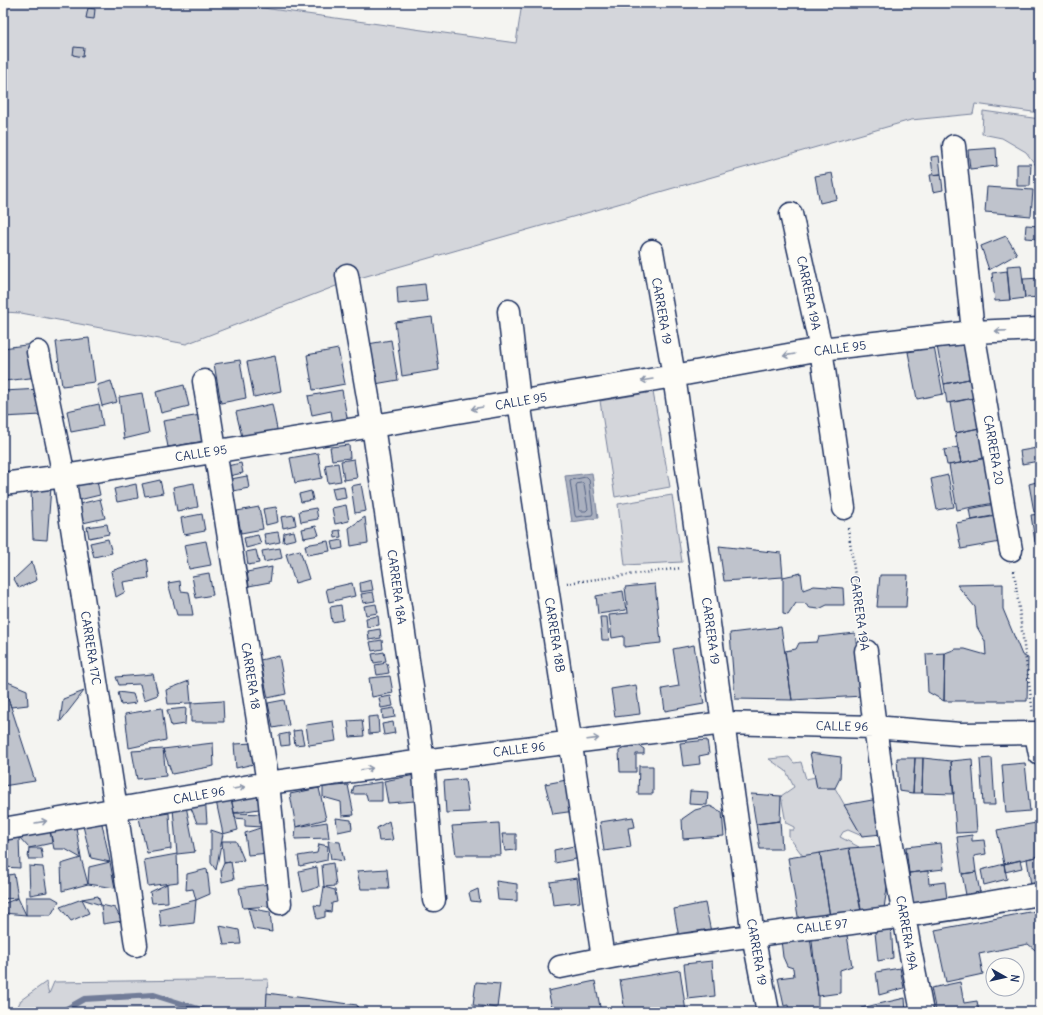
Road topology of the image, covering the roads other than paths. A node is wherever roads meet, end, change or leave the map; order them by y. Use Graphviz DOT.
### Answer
graph roads {
  1 [pos="954,146"];
  2 [pos="792,214"];
  3 [pos="652,251"];
  4 [pos="347,275"];
  5 [pos="509,311"];
  6 [pos="1040,329"];
  7 [pos="973,332"];
  8 [pos="821,349"];
  9 [pos="38,352"];
  10 [pos="674,376"];
  11 [pos="204,381"];
  12 [pos="519,400"];
  13 [pos="374,426"];
  14 [pos="214,450"];
  15 [pos="64,476"];
  16 [pos="3,484"];
  17 [pos="844,508"];
  18 [pos="1011,550"];
  19 [pos="866,651"];
  20 [pos="724,724"];
  21 [pos="874,727"];
  22 [pos="1039,740"];
  23 [pos="572,742"];
  24 [pos="423,761"];
  25 [pos="268,783"];
  26 [pos="116,809"];
  27 [pos="3,829"];
  28 [pos="1040,894"];
  29 [pos="434,900"];
  30 [pos="280,903"];
  31 [pos="903,916"];
  32 [pos="753,935"];
  33 [pos="136,945"];
  34 [pos="603,958"];
  35 [pos="560,967"];
  36 [pos="768,1012"];
  37 [pos="922,1012"];
  1 -- 7 [label="street, CARRERA 20"];
  2 -- 8 [label="street, CARRERA 19A"];
  3 -- 10 [label="street, CARRERA 19"];
  4 -- 13 [label="street, CARRERA 18A"];
  5 -- 12 [label="street, CARRERA 18B"];
  6 -- 7 [label="street, CALLE 95, one-way"];
  7 -- 8 [label="street, CALLE 95"];
  7 -- 18 [label="street, CARRERA 20"];
  8 -- 10 [label="street, CALLE 95, one-way"];
  8 -- 17 [label="street, CARRERA 19A"];
  9 -- 15 [label="street, CARRERA 17C"];
  10 -- 12 [label="street, CALLE 95, one-way"];
  10 -- 20 [label="street, CARRERA 19"];
  11 -- 14 [label="street, CARRERA 18"];
  12 -- 13 [label="street, CALLE 95, one-way"];
  12 -- 23 [label="street, CARRERA 18B"];
  13 -- 14 [label="street, CALLE 95"];
  13 -- 24 [label="street, CARRERA 18A"];
  14 -- 15 [label="street, CALLE 95"];
  14 -- 25 [label="street, CARRERA 18"];
  15 -- 16 [label="street, CALLE 95"];
  15 -- 26 [label="street, CARRERA 17C"];
  19 -- 21 [label="street, CARRERA 19A"];
  20 -- 21 [label="street, CALLE 96"];
  23 -- 20 [label="street, CALLE 96, one-way"];
  20 -- 32 [label="street, CARRERA 19"];
  21 -- 22 [label="street, CALLE 96"];
  21 -- 31 [label="street, CARRERA 19A"];
  23 -- 24 [label="street, CALLE 96"];
  23 -- 34 [label="street, CARRERA 18B"];
  25 -- 24 [label="street, CALLE 96, one-way"];
  24 -- 29 [label="street, CARRERA 18A"];
  26 -- 25 [label="street, CALLE 96, one-way"];
  25 -- 30 [label="street, CARRERA 18"];
  27 -- 26 [label="street, CALLE 96, one-way"];
  26 -- 33 [label="street, CARRERA 17C"];
  28 -- 31 [label="street, CALLE 97"];
  31 -- 32 [label="street, CALLE 97"];
  31 -- 37 [label="street, CARRERA 19A"];
  32 -- 34 [label="street, CALLE 97"];
  32 -- 36 [label="street, CARRERA 19"];
  34 -- 35 [label="street, CALLE 97"];
}
